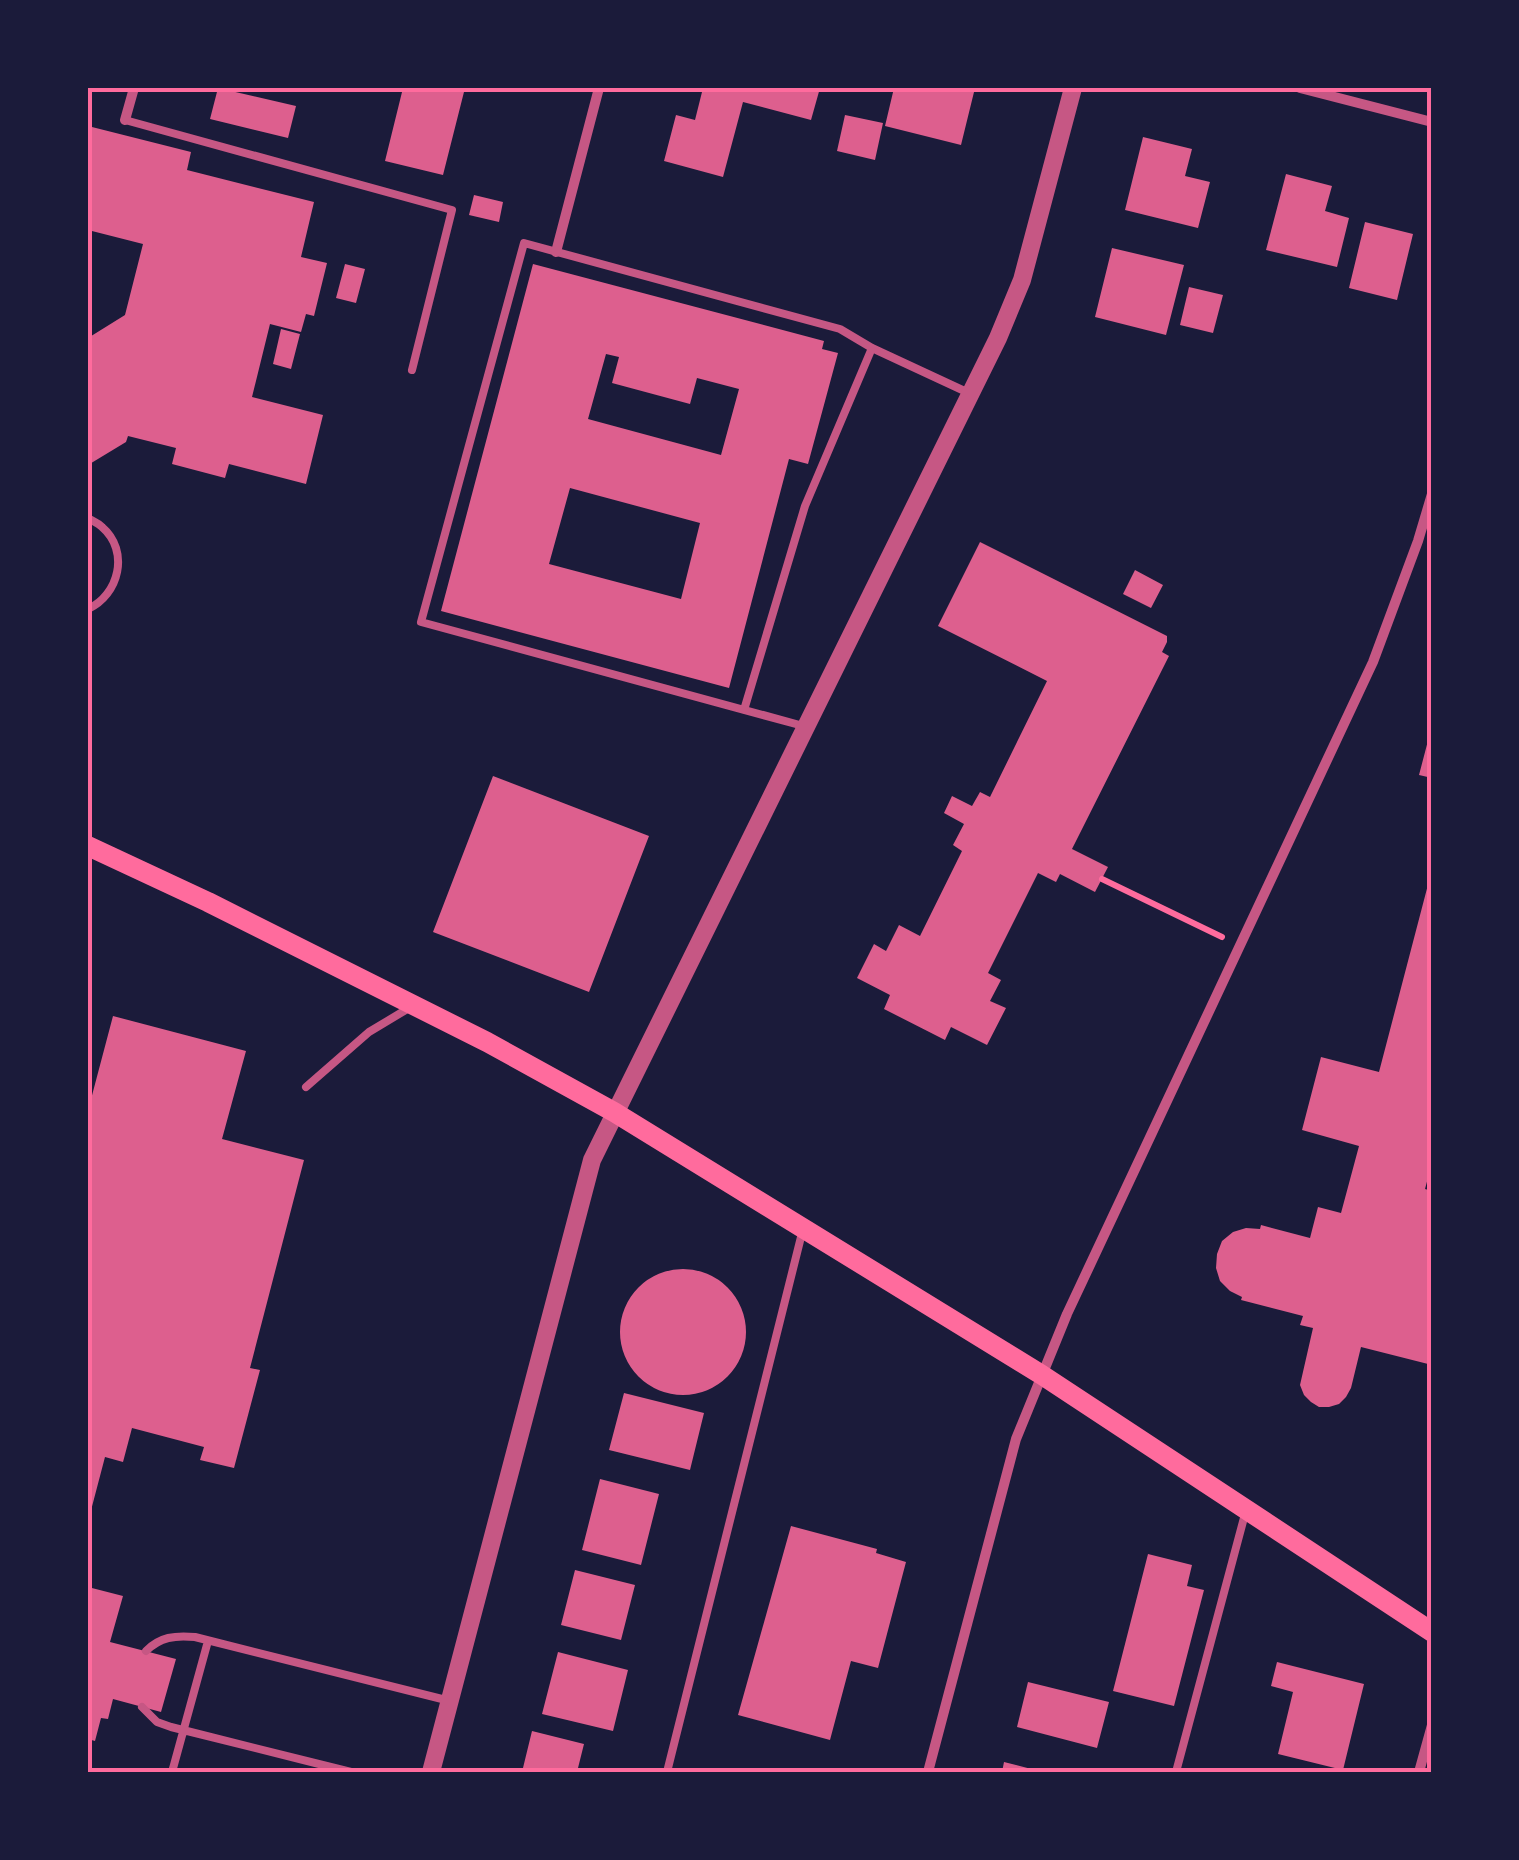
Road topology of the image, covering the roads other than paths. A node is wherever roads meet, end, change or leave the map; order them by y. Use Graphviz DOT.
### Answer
graph roads {
  1 [pos="134,88"];
  2 [pos="599,88"];
  3 [pos="1073,88"];
  4 [pos="1300,88"];
  5 [pos="125,120"];
  6 [pos="1432,122"];
  7 [pos="556,252"];
  8 [pos="872,348"];
  9 [pos="412,370"];
  10 [pos="971,394"];
  11 [pos="1432,494"];
  12 [pos="88,518"];
  13 [pos="88,609"];
  14 [pos="744,710"];
  15 [pos="807,727"];
  16 [pos="88,846"];
  17 [pos="413,1005"];
  18 [pos="306,1087"];
  19 [pos="614,1112"];
  20 [pos="803,1228"];
  21 [pos="1042,1375"];
  22 [pos="1246,1510"];
  23 [pos="1432,1632"];
  24 [pos="208,1640"];
  25 [pos="146,1651"];
  26 [pos="450,1701"];
  27 [pos="142,1707"];
  28 [pos="1432,1725"];
  29 [pos="183,1730"];
  30 [pos="172,1772"];
  31 [pos="351,1772"];
  32 [pos="431,1772"];
  33 [pos="667,1772"];
  34 [pos="928,1772"];
  35 [pos="1176,1772"];
  36 [pos="1419,1772"];
  1 -- 5 [label="street"];
  2 -- 7 [label="street"];
  3 -- 10 [label="street"];
  4 -- 6 [label="street"];
  5 -- 9 [label="lane"];
  7 -- 8 [label="lane"];
  7 -- 14 [label="lane"];
  8 -- 10 [label="lane"];
  8 -- 14 [label="lane"];
  10 -- 15 [label="street"];
  11 -- 21 [label="street"];
  12 -- 13 [label="lane"];
  14 -- 15 [label="lane"];
  15 -- 19 [label="street"];
  16 -- 17 [label="main road"];
  17 -- 18 [label="lane"];
  17 -- 19 [label="main road"];
  19 -- 20 [label="main road"];
  19 -- 26 [label="street"];
  20 -- 21 [label="main road"];
  20 -- 33 [label="lane"];
  21 -- 22 [label="main road"];
  21 -- 34 [label="street"];
  22 -- 23 [label="main road"];
  22 -- 35 [label="lane"];
  24 -- 25 [label="lane"];
  24 -- 26 [label="lane"];
  24 -- 29 [label="lane"];
  26 -- 32 [label="street"];
  27 -- 29 [label="lane"];
  28 -- 36 [label="street"];
  29 -- 30 [label="lane"];
  29 -- 31 [label="lane"];
}
